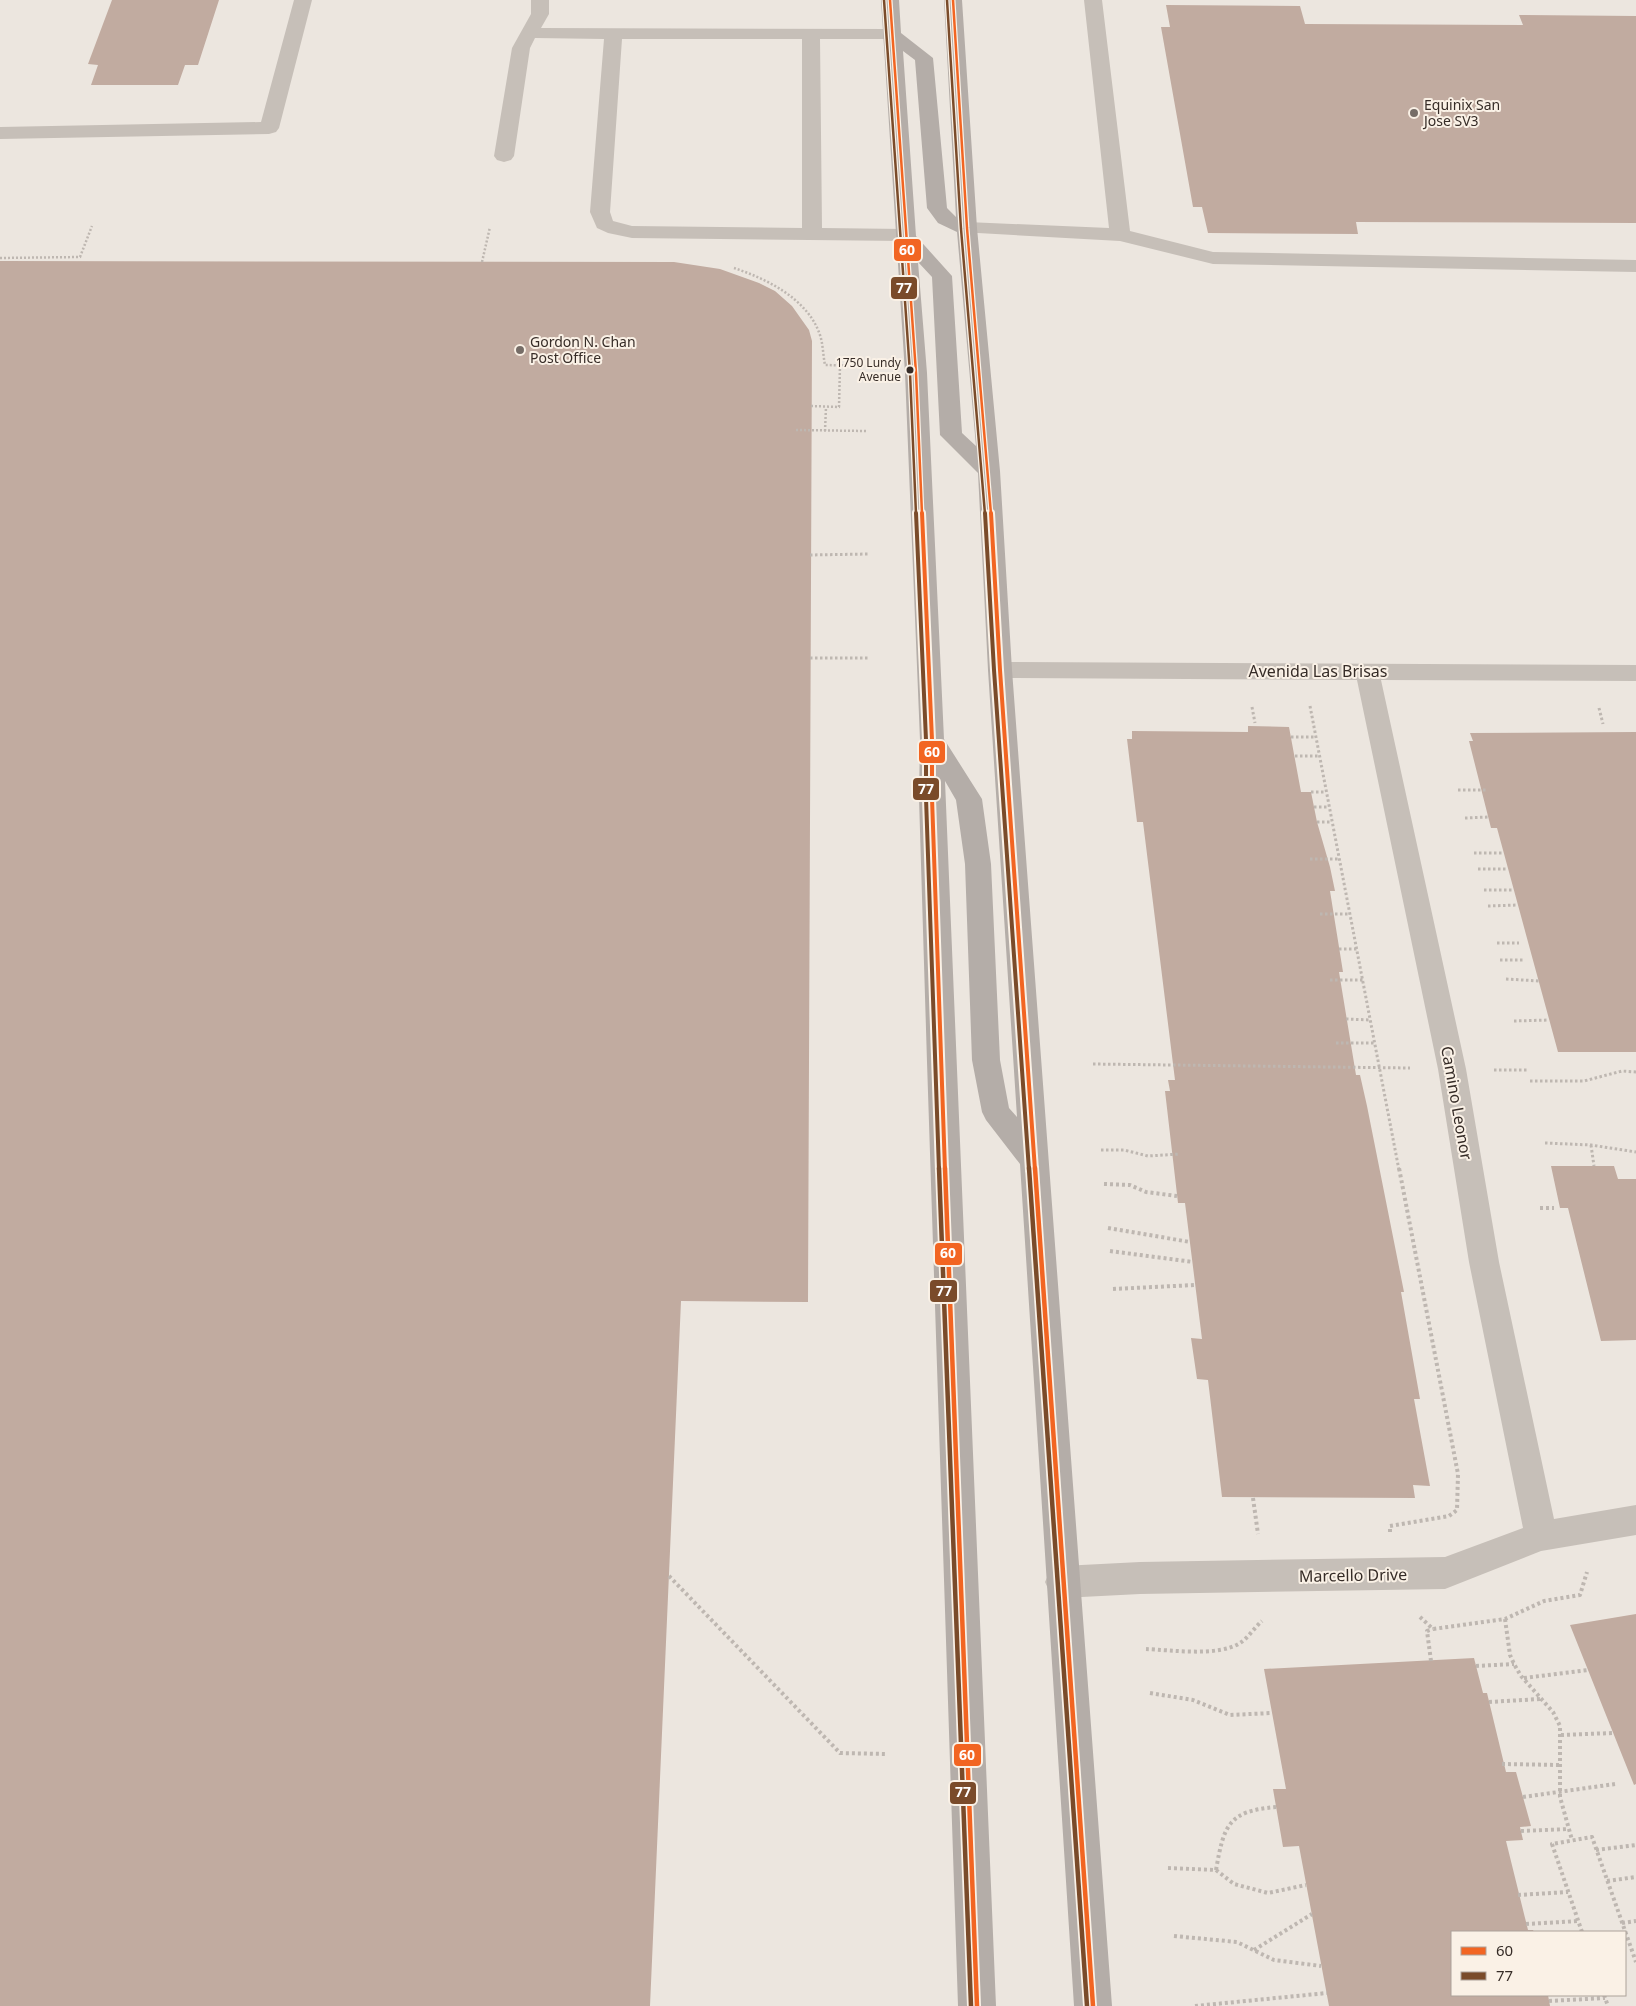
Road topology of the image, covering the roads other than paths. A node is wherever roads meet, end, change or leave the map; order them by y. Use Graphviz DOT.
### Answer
graph roads {
  1 [pos="303,0"];
  2 [pos="540,0"];
  3 [pos="890,0"];
  4 [pos="953,0"];
  5 [pos="1093,0"];
  6 [pos="529,33"];
  7 [pos="613,34"];
  8 [pos="812,34"];
  9 [pos="891,34"];
  10 [pos="0,133"];
  11 [pos="504,156"];
  12 [pos="968,228"];
  13 [pos="812,234"];
  14 [pos="1120,235"];
  15 [pos="905,236"];
  16 [pos="1636,266"];
  17 [pos="988,471"];
  18 [pos="1000,670"];
  19 [pos="1367,672"];
  20 [pos="1636,673"];
  21 [pos="932,740"];
  22 [pos="1034,1160"];
  23 [pos="1636,1520"];
  24 [pos="1541,1536"];
  25 [pos="1062,1582"];
  26 [pos="977,2006"];
  27 [pos="1093,2006"];
  1 -- 10 [label="street"];
  2 -- 6 [label="street"];
  3 -- 9 [label="main road"];
  4 -- 12 [label="main road"];
  5 -- 14 [label="street"];
  6 -- 7 [label="street"];
  6 -- 11 [label="street"];
  7 -- 8 [label="street"];
  7 -- 13 [label="street"];
  8 -- 9 [label="street"];
  8 -- 13 [label="street"];
  9 -- 12 [label="main road"];
  9 -- 15 [label="main road"];
  12 -- 14 [label="street"];
  12 -- 17 [label="main road"];
  13 -- 15 [label="street"];
  14 -- 16 [label="street"];
  15 -- 17 [label="main road"];
  15 -- 21 [label="main road"];
  17 -- 18 [label="main road"];
  18 -- 19 [label="street, Avenida Las Brisas"];
  18 -- 22 [label="main road"];
  19 -- 20 [label="street, Avenida Las Brisas"];
  19 -- 24 [label="street, Camino Leonor"];
  21 -- 22 [label="main road"];
  21 -- 26 [label="main road"];
  22 -- 25 [label="main road"];
  23 -- 24 [label="street, Marcello Drive"];
  24 -- 25 [label="street, Marcello Drive"];
  25 -- 27 [label="main road"];
}
